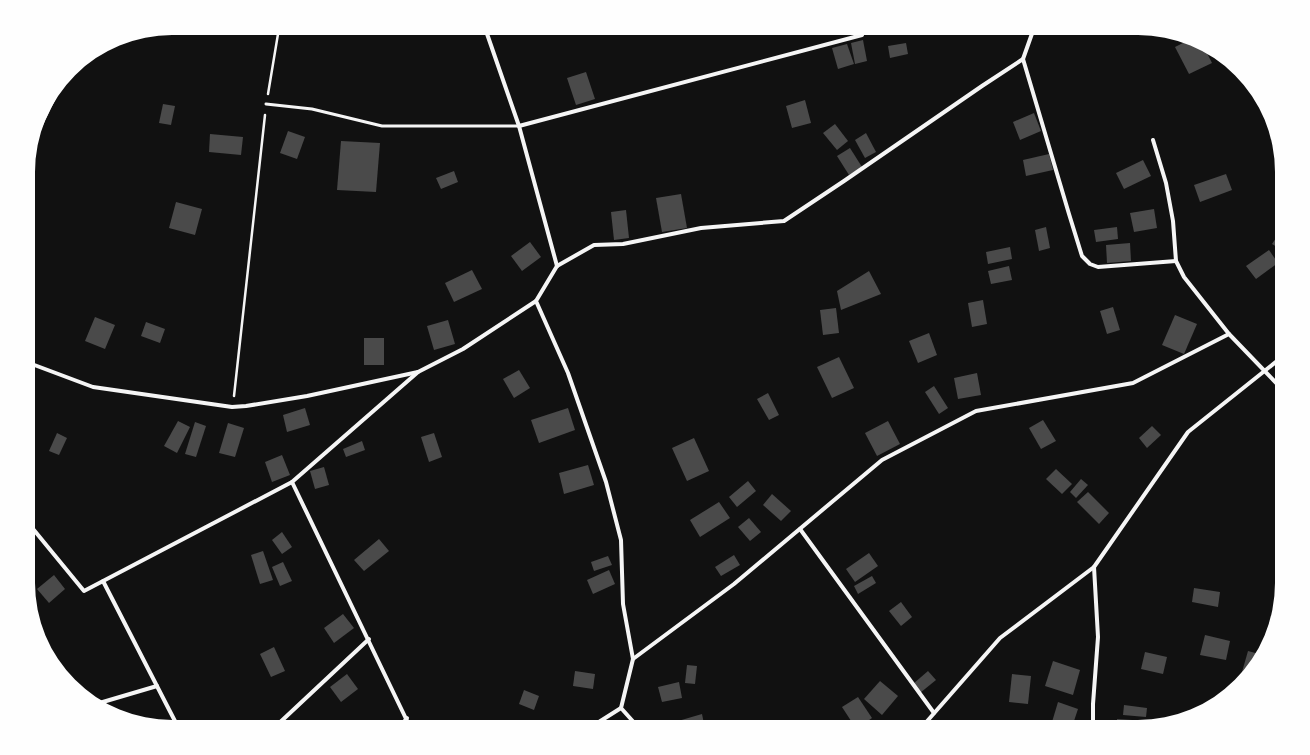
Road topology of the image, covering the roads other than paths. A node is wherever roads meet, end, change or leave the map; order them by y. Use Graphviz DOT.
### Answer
graph roads {
  1 [pos="487,35"];
  2 [pos="862,35"];
  3 [pos="1032,35"];
  4 [pos="1023,59"];
  5 [pos="266,104"];
  6 [pos="519,126"];
  7 [pos="1153,140"];
  8 [pos="1176,261"];
  9 [pos="556,266"];
  10 [pos="536,301"];
  11 [pos="1228,334"];
  12 [pos="1275,363"];
  13 [pos="35,365"];
  14 [pos="1265,371"];
  15 [pos="418,372"];
  16 [pos="1275,381"];
  17 [pos="292,482"];
  18 [pos="800,529"];
  19 [pos="35,531"];
  20 [pos="1094,567"];
  21 [pos="103,581"];
  22 [pos="368,639"];
  23 [pos="632,659"];
  24 [pos="157,686"];
  25 [pos="103,702"];
  26 [pos="621,708"];
  27 [pos="934,714"];
  28 [pos="407,718"];
  29 [pos="174,720"];
  30 [pos="282,720"];
  31 [pos="601,720"];
  32 [pos="632,720"];
  33 [pos="928,720"];
  34 [pos="1093,720"];
  1 -- 6 [label="street"];
  2 -- 6 [label="street"];
  3 -- 4 [label="street"];
  4 -- 8 [label="street"];
  4 -- 9 [label="street"];
  5 -- 6 [label="lane"];
  6 -- 9 [label="street"];
  7 -- 8 [label="street"];
  8 -- 11 [label="street"];
  9 -- 10 [label="street"];
  10 -- 15 [label="street"];
  10 -- 23 [label="street"];
  11 -- 14 [label="street"];
  11 -- 18 [label="street"];
  12 -- 14 [label="street"];
  13 -- 15 [label="street"];
  14 -- 16 [label="street"];
  14 -- 20 [label="street"];
  15 -- 17 [label="street"];
  17 -- 21 [label="street"];
  17 -- 22 [label="street"];
  18 -- 23 [label="street"];
  18 -- 27 [label="street"];
  19 -- 21 [label="street"];
  20 -- 27 [label="street"];
  20 -- 34 [label="street"];
  21 -- 24 [label="street"];
  22 -- 28 [label="street"];
  22 -- 30 [label="street"];
  23 -- 26 [label="street"];
  24 -- 25 [label="street"];
  24 -- 29 [label="street"];
  26 -- 31 [label="street"];
  26 -- 32 [label="street"];
  27 -- 33 [label="street"];
}
